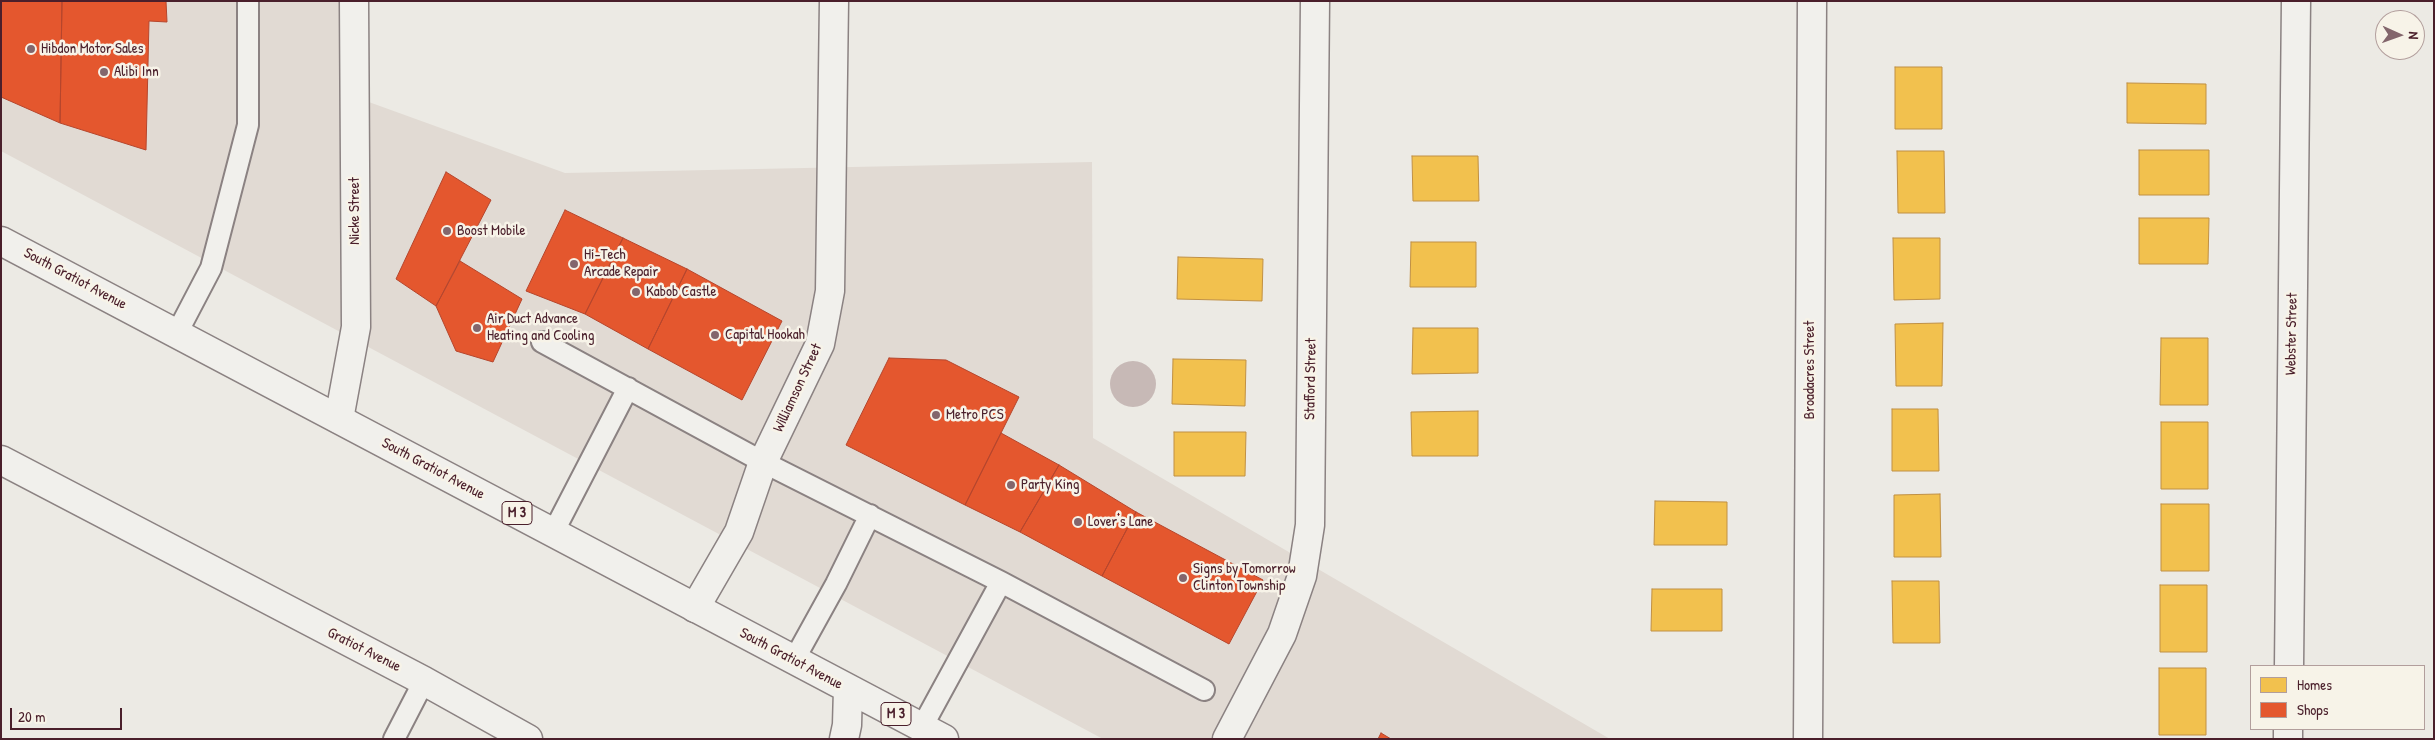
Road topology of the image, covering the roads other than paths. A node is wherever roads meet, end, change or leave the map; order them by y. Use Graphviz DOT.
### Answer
graph roads {
  1 [pos="248,1"];
  2 [pos="354,1"];
  3 [pos="834,1"];
  4 [pos="1315,1"];
  5 [pos="1812,1"];
  6 [pos="2296,1"];
  7 [pos="1,241"];
  8 [pos="177,333"];
  9 [pos="542,342"];
  10 [pos="628,388"];
  11 [pos="339,419"];
  12 [pos="1,460"];
  13 [pos="763,462"];
  14 [pos="870,515"];
  15 [pos="553,532"];
  16 [pos="1001,582"];
  17 [pos="695,608"];
  18 [pos="794,660"];
  19 [pos="2289,665"];
  20 [pos="424,681"];
  21 [pos="848,689"];
  22 [pos="1204,690"];
  23 [pos="933,733"];
  24 [pos="394,739"];
  25 [pos="528,739"];
  26 [pos="844,739"];
  27 [pos="1227,739"];
  28 [pos="1808,739"];
  1 -- 8 [label="lane"];
  2 -- 11 [label="street, Nicke Street"];
  3 -- 13 [label="street, Williamson Street"];
  4 -- 27 [label="street, Stafford Street"];
  5 -- 28 [label="street, Broadacres Street"];
  6 -- 19 [label="street, Webster Street"];
  7 -- 8 [label="street, South Gratiot Avenue / M 3"];
  8 -- 11 [label="street, South Gratiot Avenue / M 3"];
  9 -- 10 [label="lane"];
  10 -- 13 [label="lane"];
  10 -- 15 [label="lane"];
  11 -- 15 [label="street, South Gratiot Avenue / M 3"];
  12 -- 20 [label="street, Gratiot Avenue"];
  13 -- 14 [label="lane"];
  13 -- 17 [label="street, Williamson Street"];
  14 -- 16 [label="lane"];
  14 -- 18 [label="lane"];
  15 -- 17 [label="street, South Gratiot Avenue / M 3"];
  16 -- 22 [label="lane"];
  16 -- 23 [label="lane"];
  17 -- 18 [label="street, South Gratiot Avenue / M 3"];
  18 -- 21 [label="street, South Gratiot Avenue / M 3"];
  20 -- 24 [label="lane"];
  20 -- 25 [label="street"];
  21 -- 23 [label="street, South Gratiot Avenue / M 3"];
  21 -- 26 [label="street"];
}
